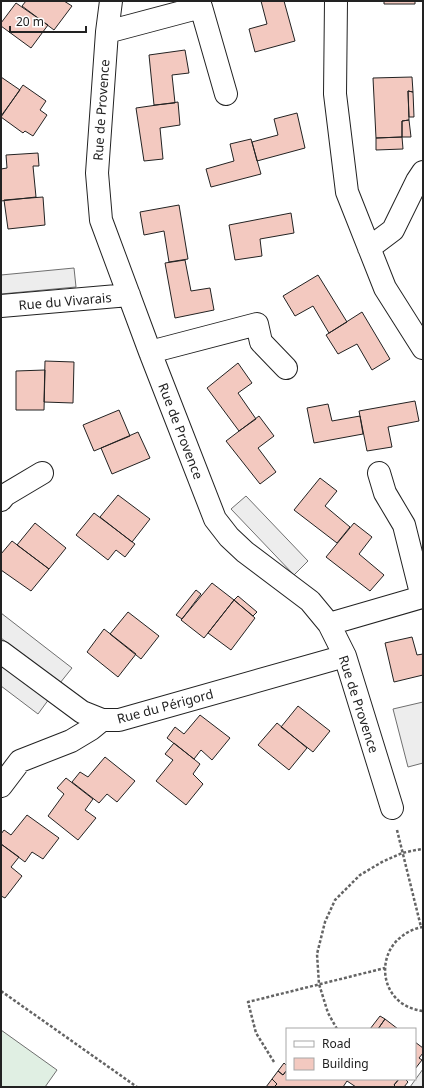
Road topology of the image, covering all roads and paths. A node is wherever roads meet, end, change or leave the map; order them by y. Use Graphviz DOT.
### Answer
graph roads {
  1 [pos="111,1"];
  2 [pos="336,1"];
  3 [pos="107,32"];
  4 [pos="226,94"];
  5 [pos="423,172"];
  6 [pos="369,248"];
  7 [pos="129,295"];
  8 [pos="1,306"];
  9 [pos="423,348"];
  10 [pos="150,352"];
  11 [pos="286,368"];
  12 [pos="42,473"];
  13 [pos="379,473"];
  14 [pos="1,500"];
  15 [pos="328,624"];
  16 [pos="1,652"];
  17 [pos="345,656"];
  18 [pos="102,720"];
  19 [pos="1,786"];
  20 [pos="392,808"];
  21 [pos="423,849"];
  22 [pos="402,853"];
  23 [pos="422,927"];
  24 [pos="384,968"];
  25 [pos="319,984"];
  26 [pos="1,991"];
  27 [pos="423,1011"];
  28 [pos="336,1028"];
  29 [pos="274,1062"];
  30 [pos="137,1087"];
  1 -- 3 [label="street, Rue de Provence"];
  2 -- 6 [label="street"];
  3 -- 4 [label="street"];
  3 -- 7 [label="street, Rue de Provence"];
  5 -- 6 [label="street"];
  6 -- 9 [label="street"];
  7 -- 8 [label="street, Rue du Vivarais"];
  7 -- 10 [label="street, Rue de Provence"];
  10 -- 11 [label="street"];
  10 -- 15 [label="street, Rue de Provence"];
  12 -- 14 [label="street"];
  13 -- 15 [label="street"];
  15 -- 17 [label="street, Rue de Provence"];
  16 -- 18 [label="street, Rue du Périgord"];
  17 -- 18 [label="street, Rue du Périgord"];
  17 -- 20 [label="street, Rue de Provence"];
  18 -- 19 [label="street"];
  20 -- 22 [label="path"];
  21 -- 22 [label="path"];
  22 -- 23 [label="path"];
  22 -- 25 [label="path"];
  23 -- 24 [label="path"];
  24 -- 25 [label="path"];
  24 -- 27 [label="path"];
  25 -- 28 [label="path"];
  25 -- 29 [label="path"];
  26 -- 30 [label="path"];
}
